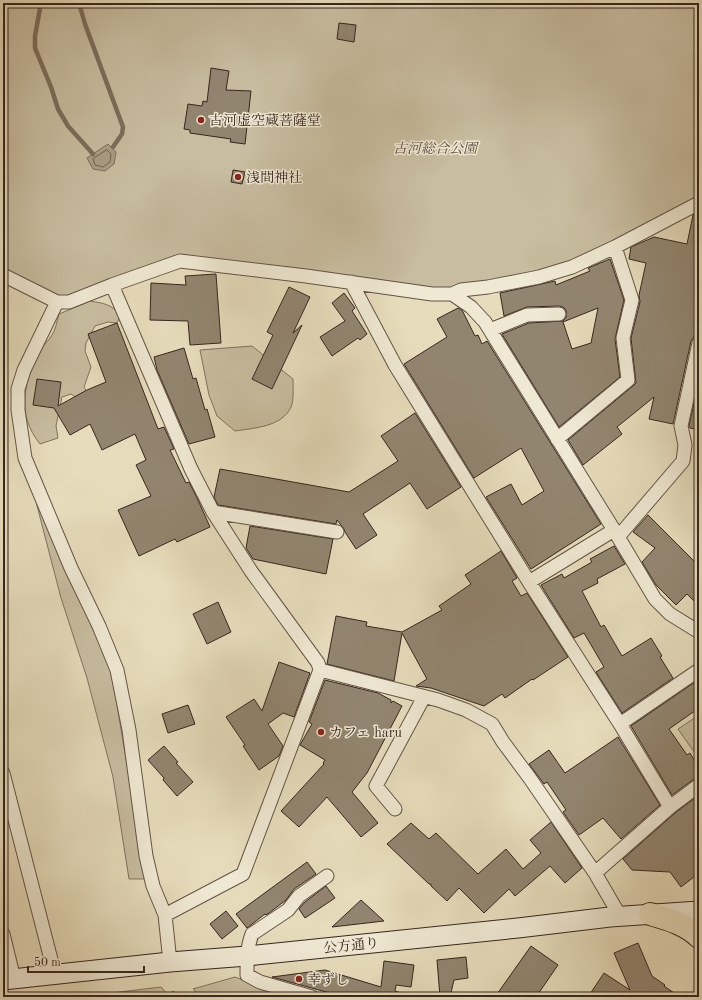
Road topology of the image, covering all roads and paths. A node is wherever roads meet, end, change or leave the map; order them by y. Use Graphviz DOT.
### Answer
graph roads {
  1 [pos="699,203"];
  2 [pos="615,247"];
  3 [pos="3,275"];
  4 [pos="351,282"];
  5 [pos="112,285"];
  6 [pos="452,294"];
  7 [pos="57,302"];
  8 [pos="559,314"];
  9 [pos="490,330"];
  10 [pos="699,343"];
  11 [pos="557,439"];
  12 [pos="213,512"];
  13 [pos="337,532"];
  14 [pos="616,533"];
  15 [pos="529,582"];
  16 [pos="699,632"];
  17 [pos="320,670"];
  18 [pos="699,670"];
  19 [pos="424,697"];
  20 [pos="620,724"];
  21 [pos="3,773"];
  22 [pos="699,786"];
  23 [pos="670,807"];
  24 [pos="395,809"];
  25 [pos="594,873"];
  26 [pos="327,876"];
  27 [pos="699,911"];
  28 [pos="650,914"];
  29 [pos="165,915"];
  30 [pos="620,916"];
  31 [pos="3,934"];
  32 [pos="699,937"];
  33 [pos="247,956"];
  34 [pos="170,962"];
  35 [pos="55,975"];
  36 [pos="9,979"];
  37 [pos="312,997"];
  1 -- 2 [label="street"];
  2 -- 6 [label="street"];
  2 -- 11 [label="street"];
  3 -- 7 [label="street"];
  4 -- 5 [label="street"];
  4 -- 6 [label="street"];
  4 -- 15 [label="street"];
  5 -- 7 [label="street"];
  5 -- 12 [label="street"];
  6 -- 9 [label="street"];
  7 -- 29 [label="street"];
  8 -- 9 [label="street"];
  9 -- 11 [label="street"];
  10 -- 14 [label="street"];
  11 -- 14 [label="street"];
  12 -- 13 [label="street"];
  12 -- 17 [label="street"];
  14 -- 15 [label="street"];
  14 -- 16 [label="street"];
  15 -- 20 [label="street"];
  17 -- 19 [label="street"];
  17 -- 29 [label="street"];
  18 -- 20 [label="street"];
  19 -- 24 [label="street"];
  19 -- 25 [label="street"];
  20 -- 23 [label="street"];
  21 -- 35 [label="street"];
  22 -- 23 [label="street"];
  23 -- 25 [label="street"];
  25 -- 30 [label="street"];
  26 -- 33 [label="street"];
  27 -- 28 [label="street, 公方通り"];
  28 -- 30 [label="street, 公方通り"];
  28 -- 32 [label="highway"];
  29 -- 34 [label="street"];
  30 -- 33 [label="street, 公方通り"];
  31 -- 36 [label="street"];
  33 -- 34 [label="street, 公方通り"];
  33 -- 37 [label="street"];
  34 -- 35 [label="street, 公方通り"];
  35 -- 36 [label="street, 公方通り"];
}
